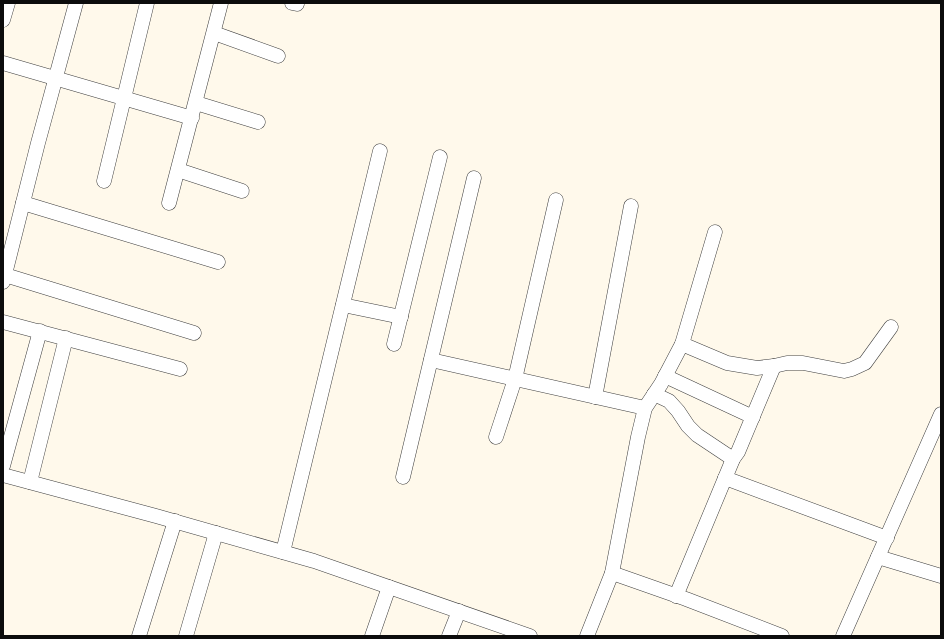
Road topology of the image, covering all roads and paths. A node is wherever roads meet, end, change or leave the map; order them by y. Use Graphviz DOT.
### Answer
graph roads {
  1 [pos="8,3"];
  2 [pos="76,3"];
  3 [pos="147,3"];
  4 [pos="221,3"];
  5 [pos="3,20"];
  6 [pos="214,33"];
  7 [pos="278,56"];
  8 [pos="3,62"];
  9 [pos="56,78"];
  10 [pos="124,99"];
  11 [pos="196,103"];
  12 [pos="192,118"];
  13 [pos="258,122"];
  14 [pos="380,151"];
  15 [pos="440,157"];
  16 [pos="178,170"];
  17 [pos="474,178"];
  18 [pos="104,181"];
  19 [pos="242,191"];
  20 [pos="556,200"];
  21 [pos="23,203"];
  22 [pos="169,203"];
  23 [pos="631,206"];
  24 [pos="715,232"];
  25 [pos="218,262"];
  26 [pos="4,278"];
  27 [pos="343,305"];
  28 [pos="401,317"];
  29 [pos="3,322"];
  30 [pos="891,327"];
  31 [pos="40,331"];
  32 [pos="194,333"];
  33 [pos="66,338"];
  34 [pos="394,344"];
  35 [pos="682,344"];
  36 [pos="431,360"];
  37 [pos="774,366"];
  38 [pos="180,369"];
  39 [pos="665,376"];
  40 [pos="515,379"];
  41 [pos="654,394"];
  42 [pos="595,397"];
  43 [pos="645,408"];
  44 [pos="941,416"];
  45 [pos="753,417"];
  46 [pos="496,437"];
  47 [pos="733,458"];
  48 [pos="3,466"];
  49 [pos="3,475"];
  50 [pos="403,477"];
  51 [pos="725,478"];
  52 [pos="30,482"];
  53 [pos="175,522"];
  54 [pos="216,533"];
  55 [pos="887,538"];
  56 [pos="283,552"];
  57 [pos="878,557"];
  58 [pos="612,573"];
  59 [pos="941,576"];
  60 [pos="389,587"];
  61 [pos="676,596"];
  62 [pos="459,611"];
  63 [pos="139,636"];
  64 [pos="186,636"];
  65 [pos="372,636"];
  66 [pos="448,636"];
  67 [pos="530,636"];
  68 [pos="587,636"];
  69 [pos="782,636"];
  70 [pos="843,636"];
  1 -- 5 [label="street"];
  2 -- 9 [label="street"];
  3 -- 10 [label="street"];
  4 -- 6 [label="street"];
  6 -- 7 [label="street"];
  6 -- 11 [label="street"];
  8 -- 9 [label="street"];
  9 -- 10 [label="street"];
  9 -- 21 [label="street"];
  10 -- 12 [label="street"];
  10 -- 18 [label="street"];
  11 -- 12 [label="street"];
  11 -- 13 [label="street"];
  12 -- 16 [label="street"];
  14 -- 27 [label="street"];
  15 -- 28 [label="street"];
  16 -- 19 [label="street"];
  16 -- 22 [label="street"];
  17 -- 36 [label="street"];
  20 -- 40 [label="street"];
  21 -- 25 [label="street"];
  21 -- 26 [label="street"];
  23 -- 42 [label="street"];
  24 -- 35 [label="street"];
  26 -- 32 [label="street"];
  27 -- 28 [label="street"];
  27 -- 56 [label="street"];
  28 -- 34 [label="street"];
  29 -- 31 [label="street"];
  30 -- 37 [label="street"];
  31 -- 33 [label="street"];
  31 -- 48 [label="street"];
  33 -- 38 [label="street"];
  33 -- 52 [label="street"];
  35 -- 37 [label="street"];
  35 -- 39 [label="street"];
  36 -- 40 [label="street"];
  36 -- 50 [label="street"];
  37 -- 45 [label="street"];
  39 -- 41 [label="street"];
  39 -- 45 [label="street"];
  40 -- 42 [label="street"];
  40 -- 46 [label="street"];
  41 -- 43 [label="street"];
  41 -- 47 [label="street"];
  42 -- 43 [label="street"];
  43 -- 58 [label="street"];
  44 -- 55 [label="street"];
  45 -- 47 [label="street"];
  47 -- 51 [label="street"];
  49 -- 52 [label="street"];
  51 -- 55 [label="street"];
  51 -- 61 [label="street"];
  52 -- 53 [label="street"];
  53 -- 54 [label="street"];
  53 -- 63 [label="street"];
  54 -- 56 [label="street"];
  54 -- 64 [label="street"];
  55 -- 57 [label="street"];
  56 -- 60 [label="street"];
  57 -- 59 [label="street"];
  57 -- 70 [label="street"];
  58 -- 61 [label="street"];
  58 -- 68 [label="street"];
  60 -- 62 [label="street"];
  60 -- 65 [label="street"];
  61 -- 69 [label="street"];
  62 -- 66 [label="street"];
  62 -- 67 [label="street"];
}
